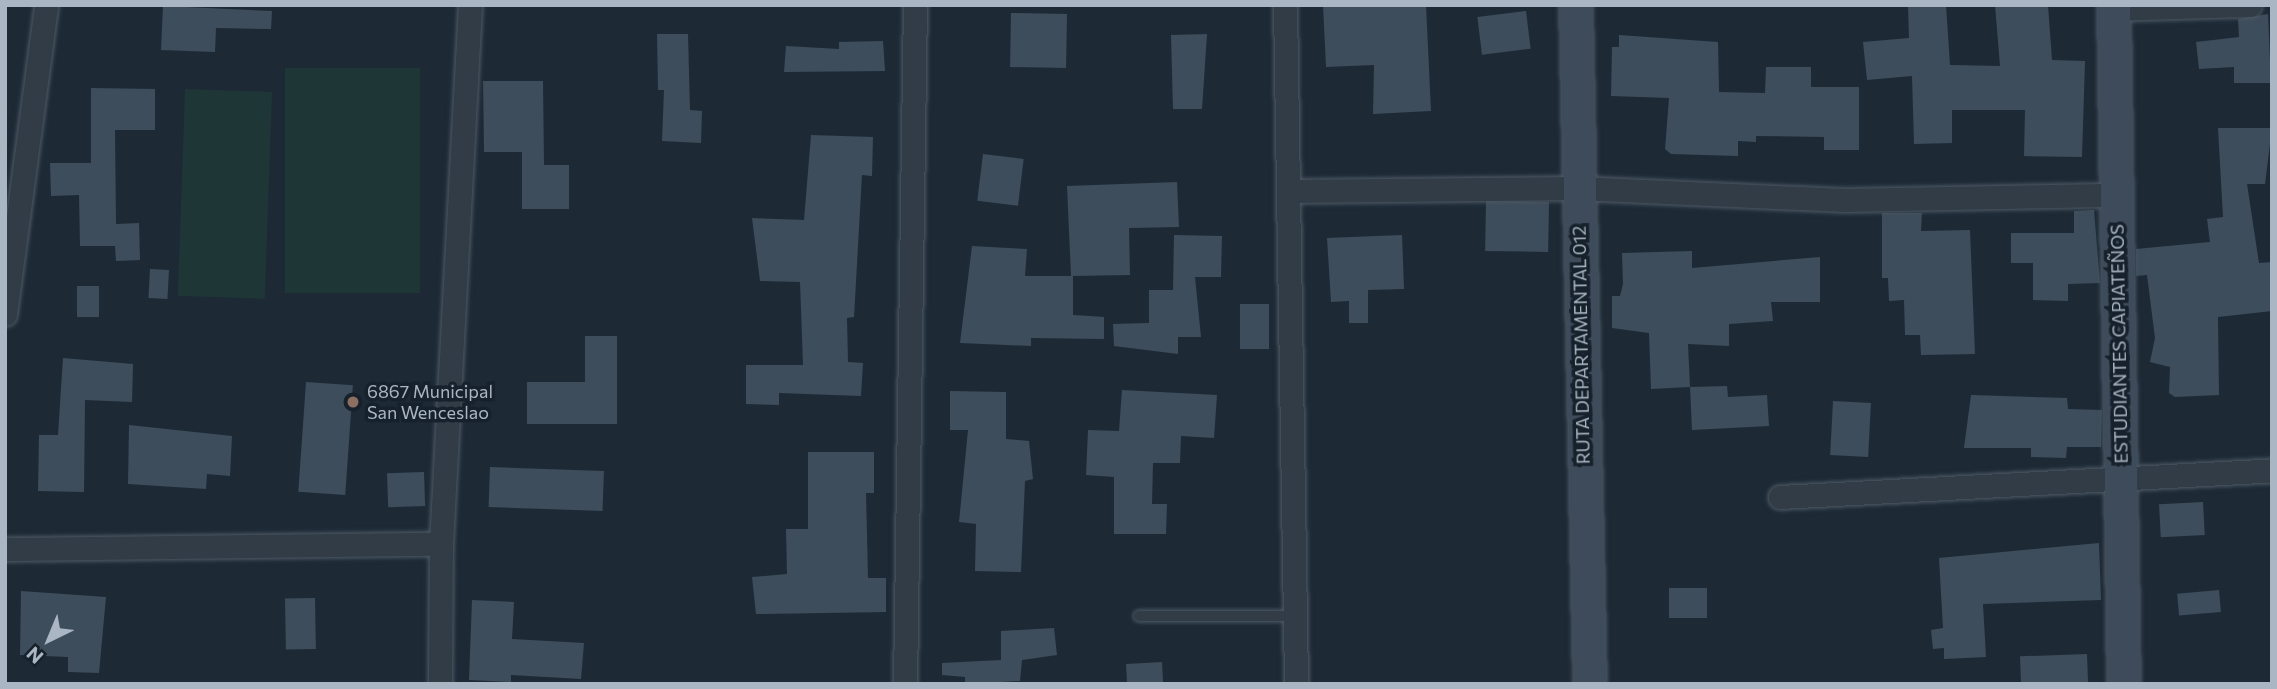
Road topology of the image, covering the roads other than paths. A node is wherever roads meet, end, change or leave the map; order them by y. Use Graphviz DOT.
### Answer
graph roads {
  1 [pos="46,5"];
  2 [pos="470,5"];
  3 [pos="915,5"];
  4 [pos="1285,5"];
  5 [pos="1576,5"];
  6 [pos="2250,5"];
  7 [pos="2114,7"];
  8 [pos="1578,188"];
  9 [pos="1292,191"];
  10 [pos="2117,195"];
  11 [pos="5,314"];
  12 [pos="2272,470"];
  13 [pos="2121,474"];
  14 [pos="1780,497"];
  15 [pos="441,544"];
  16 [pos="5,549"];
  17 [pos="1139,616"];
  18 [pos="1292,616"];
  19 [pos="440,684"];
  20 [pos="905,684"];
  21 [pos="1296,684"];
  22 [pos="1590,684"];
  23 [pos="2124,684"];
  1 -- 11 [label="street"];
  2 -- 15 [label="street"];
  3 -- 20 [label="street"];
  4 -- 9 [label="street"];
  5 -- 8 [label="street, RUTA DEPARTAMENTAL 012"];
  6 -- 7 [label="street"];
  7 -- 10 [label="street, ESTUDIANTES CAPIATEÑOS"];
  8 -- 9 [label="street"];
  8 -- 10 [label="street"];
  8 -- 22 [label="street, RUTA DEPARTAMENTAL 012"];
  9 -- 18 [label="street"];
  10 -- 13 [label="street, ESTUDIANTES CAPIATEÑOS"];
  12 -- 13 [label="street"];
  13 -- 14 [label="street"];
  13 -- 23 [label="street, ESTUDIANTES CAPIATEÑOS"];
  15 -- 16 [label="street"];
  15 -- 19 [label="street"];
  17 -- 18 [label="lane"];
  18 -- 21 [label="street"];
}
